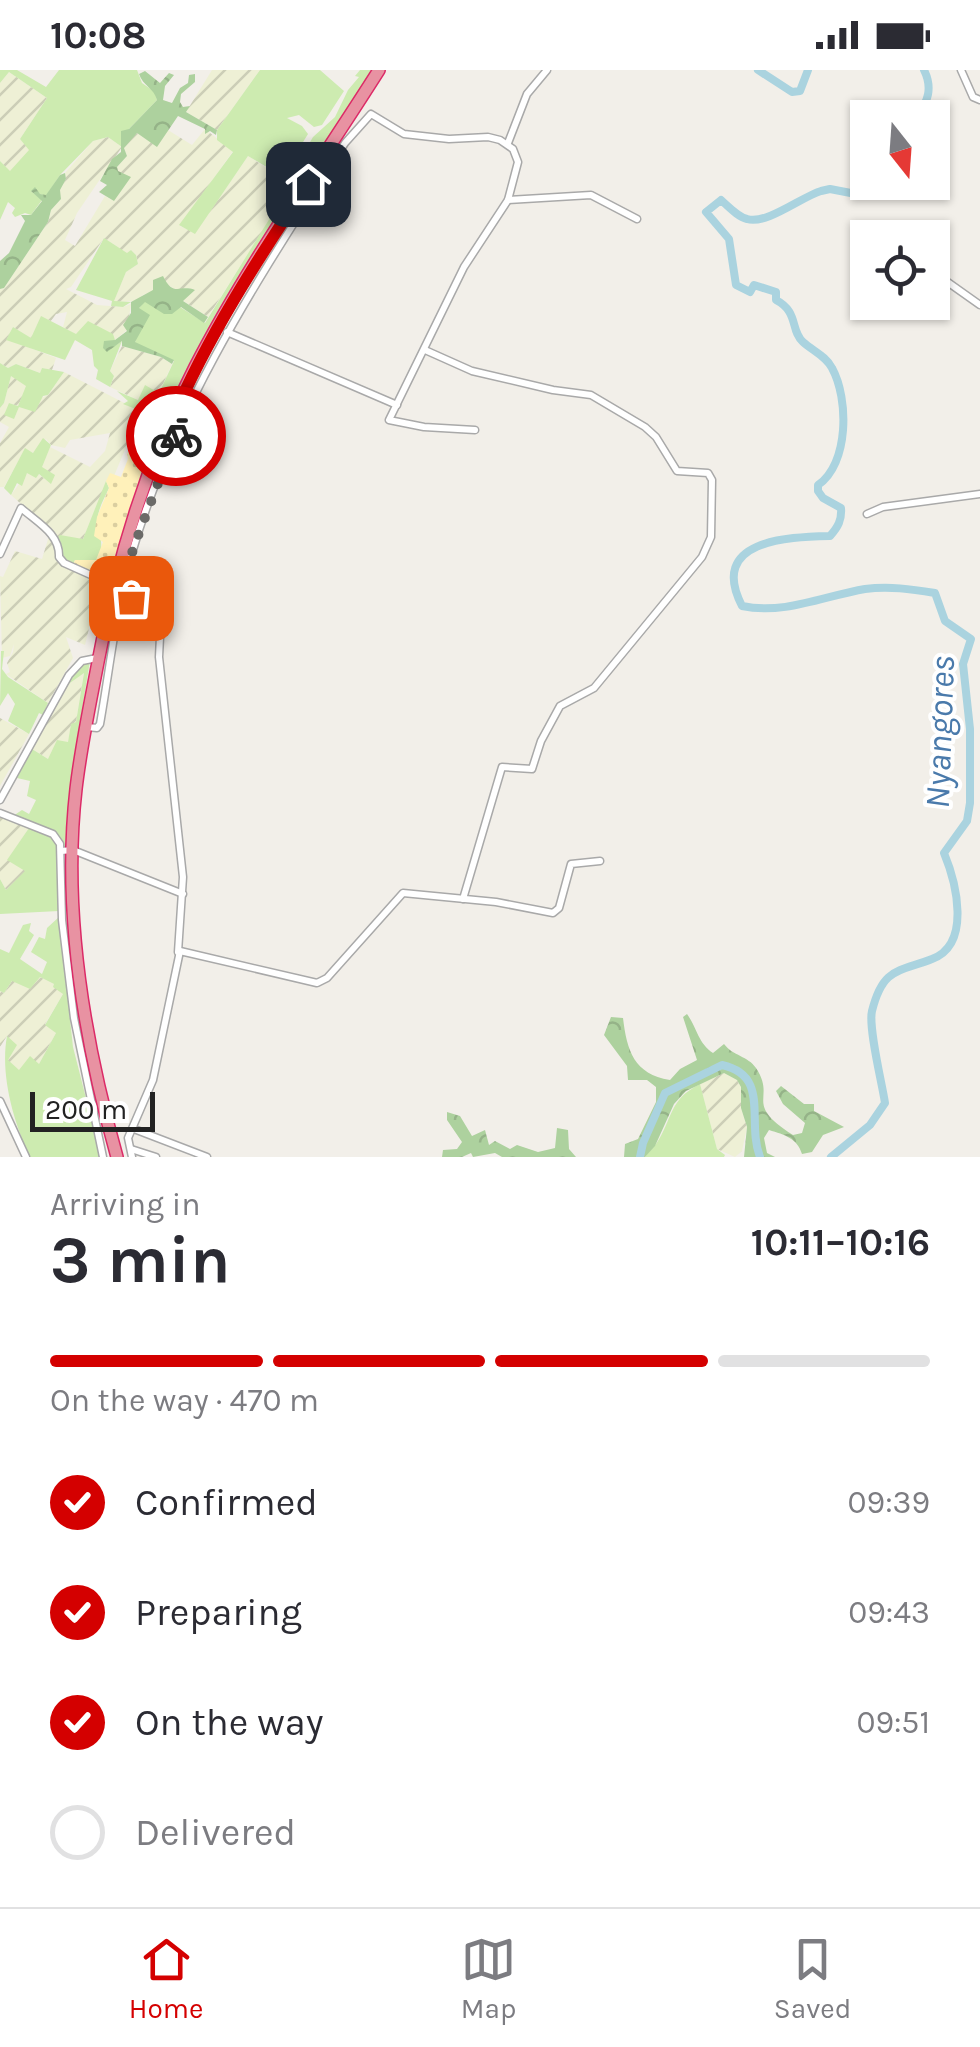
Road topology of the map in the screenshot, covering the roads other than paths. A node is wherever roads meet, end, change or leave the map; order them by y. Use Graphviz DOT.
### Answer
graph roads {
  1 [pos="379,70"];
  2 [pos="547,70"];
  3 [pos="961,70"];
  4 [pos="980,100"];
  5 [pos="508,143"];
  6 [pos="508,200"];
  7 [pos="638,218"];
  8 [pos="950,283"];
  9 [pos="980,304"];
  10 [pos="227,332"];
  11 [pos="425,350"];
  12 [pos="397,405"];
  13 [pos="176,422"];
  14 [pos="475,430"];
  15 [pos="980,494"];
  16 [pos="143,505"];
  17 [pos="868,514"];
  18 [pos="0,554"];
  19 [pos="113,584"];
  20 [pos="122,595"];
  21 [pos="99,658"];
  22 [pos="86,727"];
  23 [pos="0,800"];
  24 [pos="0,813"];
  25 [pos="67,851"];
  26 [pos="600,861"];
  27 [pos="183,894"];
  28 [pos="464,899"];
  29 [pos="178,952"];
  30 [pos="0,1101"];
  31 [pos="101,1122"];
  32 [pos="134,1129"];
  33 [pos="131,1153"];
  34 [pos="26,1157"];
  35 [pos="103,1157"];
  36 [pos="117,1157"];
  37 [pos="156,1157"];
  38 [pos="206,1157"];
  1 -- 13 [label="highway"];
  2 -- 5 [label="street"];
  3 -- 4 [label="street"];
  5 -- 6 [label="street"];
  5 -- 10 [label="street"];
  6 -- 7 [label="street"];
  6 -- 11 [label="street"];
  8 -- 9 [label="street"];
  10 -- 12 [label="street"];
  10 -- 13 [label="street"];
  11 -- 12 [label="street"];
  11 -- 28 [label="street"];
  12 -- 14 [label="street"];
  13 -- 16 [label="highway"];
  15 -- 17 [label="street"];
  16 -- 19 [label="highway"];
  16 -- 20 [label="street"];
  18 -- 19 [label="street"];
  19 -- 21 [label="highway"];
  20 -- 22 [label="street"];
  20 -- 27 [label="street"];
  21 -- 22 [label="highway"];
  21 -- 23 [label="street"];
  22 -- 25 [label="highway"];
  24 -- 25 [label="street"];
  25 -- 27 [label="street"];
  25 -- 31 [label="highway"];
  26 -- 28 [label="street"];
  27 -- 29 [label="street"];
  28 -- 29 [label="street"];
  29 -- 32 [label="street"];
  30 -- 34 [label="street"];
  31 -- 35 [label="street"];
  31 -- 36 [label="highway"];
  32 -- 33 [label="street"];
  32 -- 38 [label="street"];
  33 -- 37 [label="street"];
}
